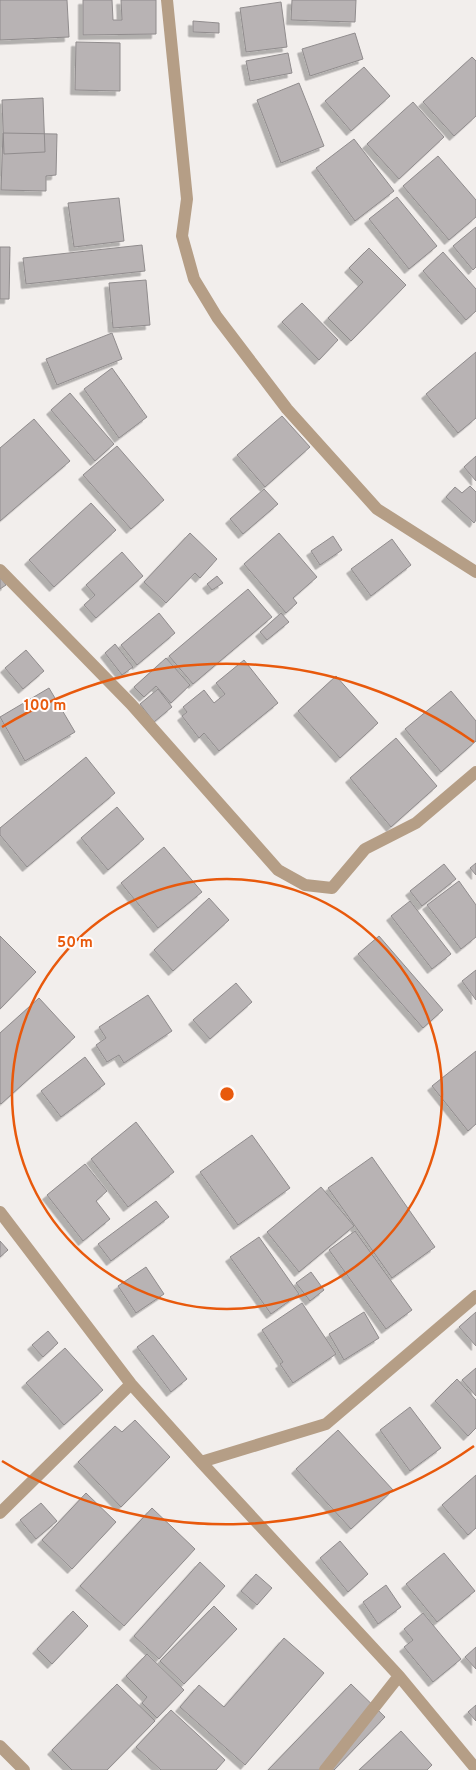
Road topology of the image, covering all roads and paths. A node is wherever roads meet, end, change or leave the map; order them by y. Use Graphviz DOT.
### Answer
graph roads {
  1 [pos="167,0"];
  2 [pos="0,570"];
  3 [pos="476,572"];
  4 [pos="476,772"];
  5 [pos="0,1212"];
  6 [pos="476,1296"];
  7 [pos="131,1384"];
  8 [pos="201,1462"];
  9 [pos="0,1513"];
  10 [pos="399,1676"];
  11 [pos="0,1746"];
  12 [pos="476,1769"];
  13 [pos="24,1770"];
  14 [pos="325,1770"];
  1 -- 3 [label="street"];
  2 -- 4 [label="street"];
  5 -- 7 [label="street"];
  6 -- 8 [label="street"];
  7 -- 8 [label="street"];
  7 -- 9 [label="street"];
  8 -- 10 [label="street"];
  10 -- 12 [label="street"];
  10 -- 14 [label="street"];
  11 -- 13 [label="street"];
}
